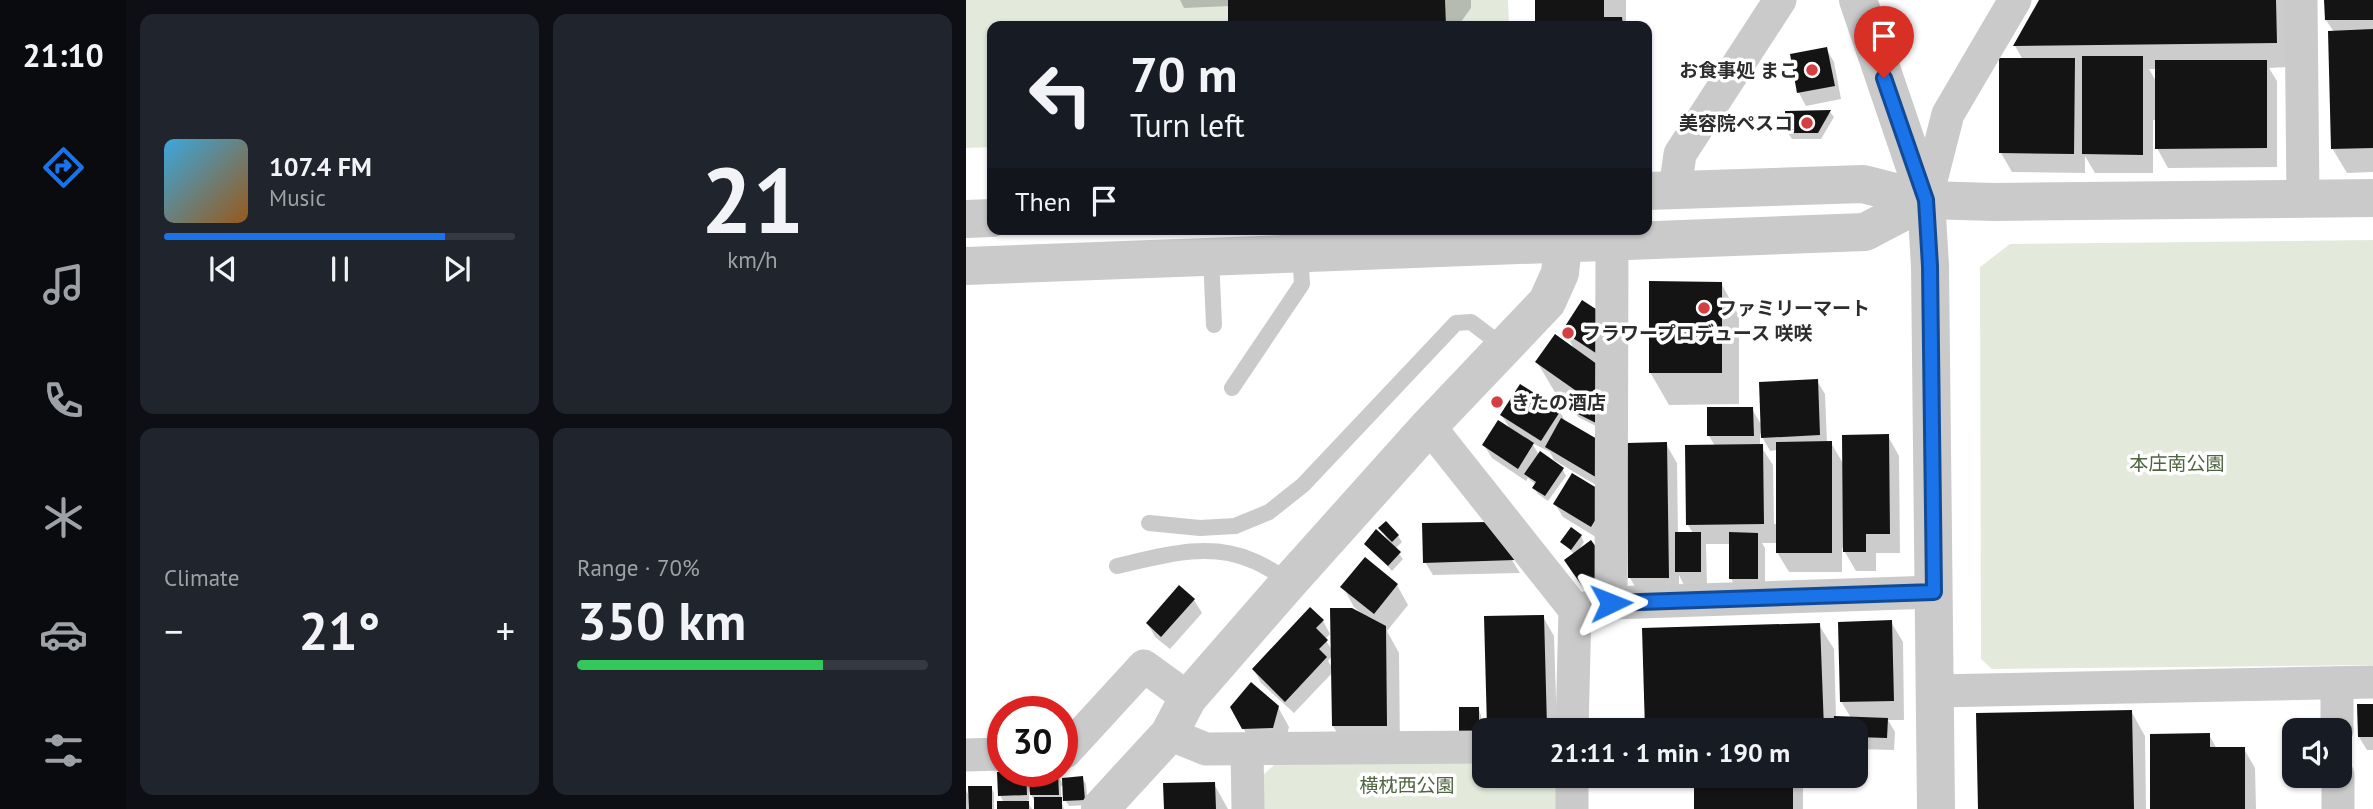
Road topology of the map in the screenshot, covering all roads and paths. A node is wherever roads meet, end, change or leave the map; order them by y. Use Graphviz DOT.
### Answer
graph roads {
  1 [pos="1780,0"];
  2 [pos="1858,0"];
  3 [pos="2015,0"];
  4 [pos="2301,0"];
  5 [pos="1661,190"];
  6 [pos="2303,198"];
  7 [pos="2373,198"];
  8 [pos="1926,200"];
  9 [pos="987,218"];
  10 [pos="966,219"];
  11 [pos="1612,242"];
  12 [pos="1563,244"];
  13 [pos="1300,253"];
  14 [pos="1211,257"];
  15 [pos="966,266"];
  16 [pos="1214,325"];
  17 [pos="1504,347"];
  18 [pos="1232,388"];
  19 [pos="1429,426"];
  20 [pos="1149,523"];
  21 [pos="1117,566"];
  22 [pos="1290,581"];
  23 [pos="1934,592"];
  24 [pos="1611,603"];
  25 [pos="1575,610"];
  26 [pos="2373,682"];
  27 [pos="2337,683"];
  28 [pos="1936,691"];
  29 [pos="1188,698"];
  30 [pos="1572,718"];
  31 [pos="2337,718"];
  32 [pos="1169,734"];
  33 [pos="1078,738"];
  34 [pos="1472,747"];
  35 [pos="1247,750"];
  36 [pos="987,754"];
  37 [pos="966,755"];
  38 [pos="1572,788"];
  39 [pos="2338,788"];
  40 [pos="1100,809"];
  41 [pos="1248,809"];
  42 [pos="1572,809"];
  43 [pos="1936,809"];
  44 [pos="2338,809"];
  1 -- 5 [label="street"];
  2 -- 8 [label="street"];
  3 -- 8 [label="street"];
  4 -- 6 [label="street"];
  5 -- 8 [label="street"];
  6 -- 7 [label="street"];
  6 -- 8 [label="street"];
  8 -- 11 [label="street"];
  8 -- 23 [label="street"];
  9 -- 10 [label="street"];
  11 -- 12 [label="street"];
  11 -- 24 [label="street"];
  12 -- 13 [label="street"];
  12 -- 17 [label="street"];
  13 -- 14 [label="street"];
  13 -- 18 [label="lane"];
  14 -- 15 [label="street"];
  14 -- 16 [label="lane"];
  17 -- 19 [label="street"];
  17 -- 20 [label="lane"];
  19 -- 22 [label="street"];
  19 -- 25 [label="street"];
  21 -- 22 [label="lane"];
  22 -- 29 [label="street"];
  23 -- 24 [label="street"];
  23 -- 28 [label="street"];
  24 -- 25 [label="street"];
  25 -- 30 [label="street"];
  26 -- 27 [label="street"];
  27 -- 28 [label="street"];
  27 -- 31 [label="street"];
  28 -- 43 [label="street"];
  29 -- 32 [label="street"];
  29 -- 33 [label="street"];
  32 -- 35 [label="street"];
  32 -- 40 [label="street"];
  34 -- 35 [label="street"];
  35 -- 41 [label="street"];
  36 -- 37 [label="street"];
  38 -- 42 [label="street"];
  39 -- 44 [label="street"];
}
